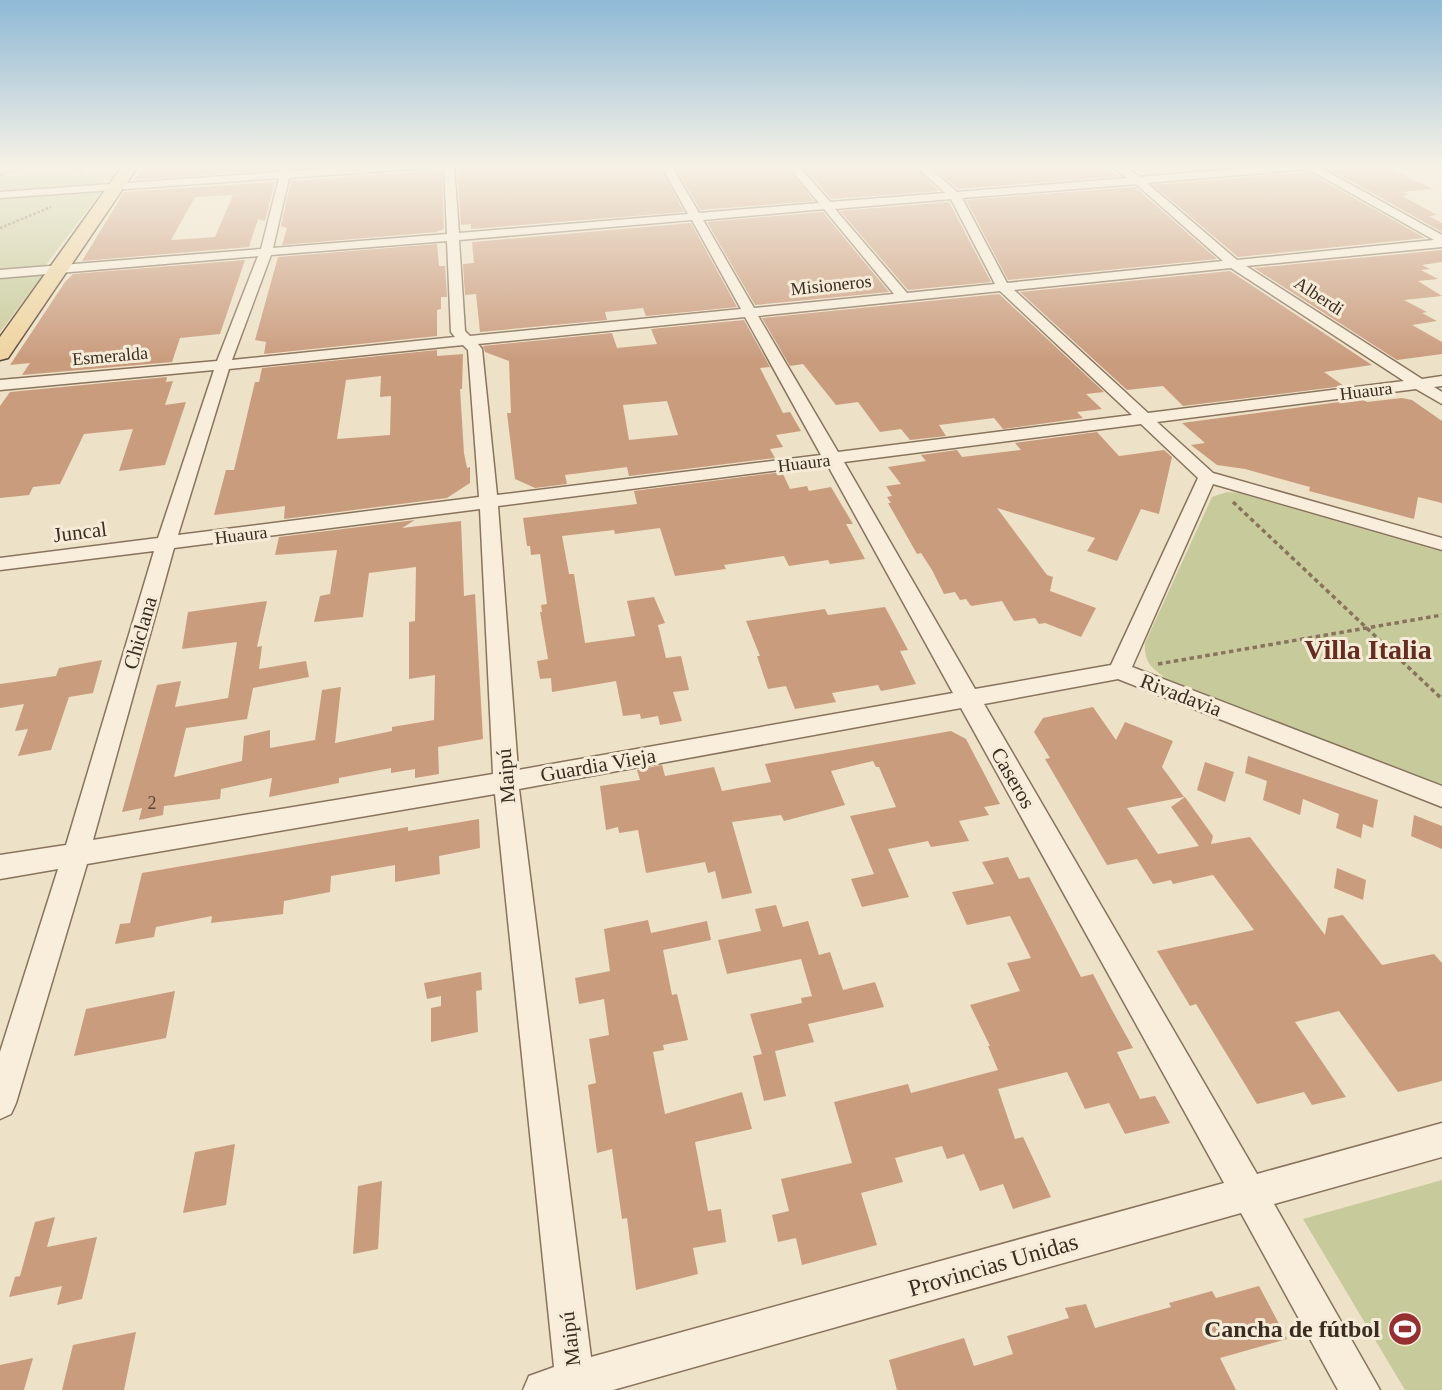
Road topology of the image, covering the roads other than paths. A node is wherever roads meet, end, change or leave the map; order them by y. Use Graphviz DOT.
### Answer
graph roads {
  1 [pos="86,230"];
  2 [pos="272,230"];
  3 [pos="452,230"];
  4 [pos="539,230"];
  5 [pos="702,230"];
  6 [pos="847,230"];
  7 [pos="973,230"];
  8 [pos="1195,230"];
  9 [pos="1421,230"];
  10 [pos="452,237"];
  11 [pos="1442,242"];
  12 [pos="266,253"];
  13 [pos="1234,264"];
  14 [pos="58,270"];
  15 [pos="0,274"];
  16 [pos="1003,287"];
  17 [pos="904,297"];
  18 [pos="749,313"];
  19 [pos="467,341"];
  20 [pos="0,353"];
  21 [pos="223,365"];
  22 [pos="1442,381"];
  23 [pos="1419,384"];
  24 [pos="0,385"];
  25 [pos="1442,400"];
  26 [pos="1142,420"];
  27 [pos="832,459"];
  28 [pos="1207,477"];
  29 [pos="489,503"];
  30 [pos="1442,544"];
  31 [pos="165,545"];
  32 [pos="0,564"];
  33 [pos="1119,671"];
  34 [pos="969,700"];
  35 [pos="506,782"];
  36 [pos="1442,797"];
  37 [pos="76,855"];
  38 [pos="0,867"];
  39 [pos="0,1103"];
  40 [pos="1442,1140"];
  41 [pos="1248,1193"];
  42 [pos="565,1387"];
  43 [pos="1360,1390"];
  1 -- 14 [label="main road"];
  2 -- 12 [label="street, Chiclana"];
  3 -- 10 [label="street, Maipú"];
  4 -- 10 [label="street"];
  5 -- 18 [label="street, Caseros"];
  6 -- 17 [label="street"];
  7 -- 16 [label="street"];
  8 -- 13 [label="street, Alberdi"];
  9 -- 11 [label="street"];
  10 -- 12 [label="street"];
  10 -- 19 [label="street, Maipú"];
  11 -- 13 [label="street, Misioneros"];
  12 -- 14 [label="street"];
  12 -- 21 [label="street, Chiclana"];
  13 -- 16 [label="street, Misioneros"];
  13 -- 23 [label="street, Alberdi"];
  14 -- 15 [label="street"];
  14 -- 20 [label="main road"];
  16 -- 17 [label="street, Misioneros"];
  16 -- 26 [label="street"];
  17 -- 18 [label="street, Misioneros"];
  18 -- 19 [label="street, Misioneros"];
  18 -- 27 [label="street, Caseros"];
  19 -- 21 [label="street, Misioneros"];
  19 -- 29 [label="street, Maipú"];
  21 -- 24 [label="street, Esmeralda"];
  21 -- 31 [label="street, Chiclana"];
  22 -- 23 [label="street, Huaura"];
  23 -- 25 [label="street, Alberdi"];
  23 -- 26 [label="street, Huaura"];
  26 -- 27 [label="street, Huaura"];
  26 -- 28 [label="street"];
  27 -- 29 [label="street, Huaura"];
  27 -- 34 [label="street, Caseros"];
  28 -- 30 [label="street"];
  28 -- 33 [label="street, Rivadavia"];
  29 -- 31 [label="street, Huaura"];
  29 -- 35 [label="street, Maipú"];
  31 -- 32 [label="street, Juncal"];
  31 -- 37 [label="street, Chiclana"];
  33 -- 34 [label="street, Guardia Vieja"];
  33 -- 36 [label="street, Rivadavia"];
  34 -- 35 [label="street, Guardia Vieja"];
  34 -- 41 [label="street, Caseros"];
  35 -- 37 [label="street, Guardia Vieja"];
  35 -- 42 [label="street, Maipú"];
  37 -- 38 [label="street, Guardia Vieja"];
  37 -- 39 [label="street, Chiclana"];
  40 -- 41 [label="street, Provincias Unidas"];
  41 -- 42 [label="street, Provincias Unidas"];
  41 -- 43 [label="street, Caseros"];
}
